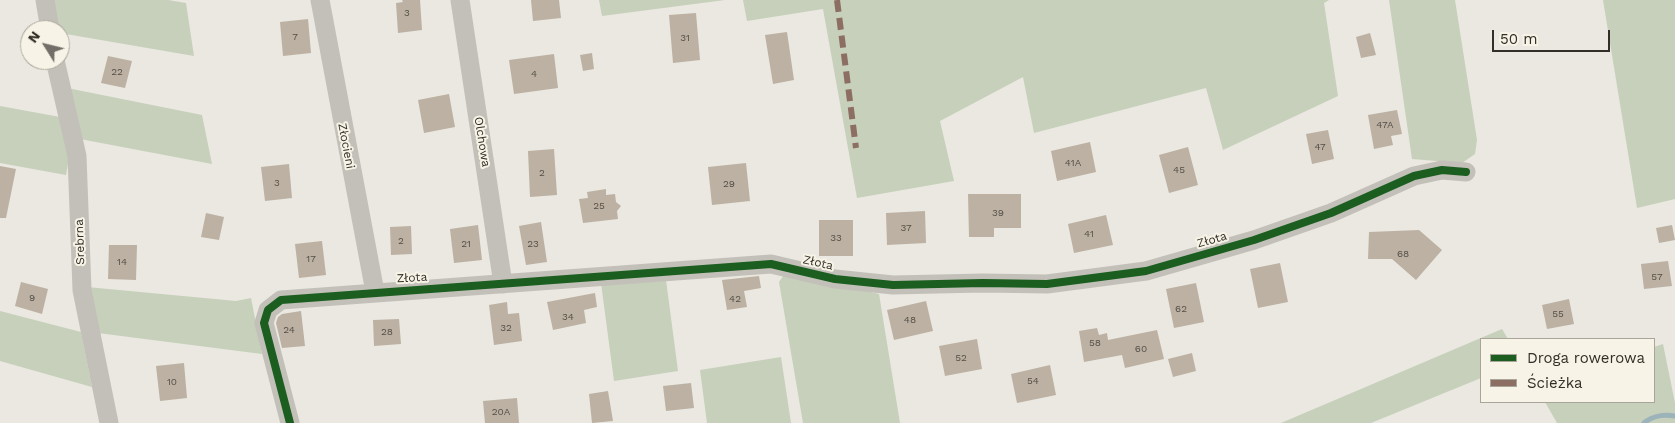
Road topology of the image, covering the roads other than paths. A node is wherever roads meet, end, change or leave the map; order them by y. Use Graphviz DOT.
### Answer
graph roads {
  1 [pos="46,0"];
  2 [pos="320,0"];
  3 [pos="460,0"];
  4 [pos="49,20"];
  5 [pos="56,70"];
  6 [pos="1466,172"];
  7 [pos="504,284"];
  8 [pos="376,292"];
  9 [pos="109,423"];
  10 [pos="290,423"];
  1 -- 4 [label="street"];
  2 -- 8 [label="street, Złocieni"];
  3 -- 7 [label="street, Olchowa"];
  5 -- 9 [label="street, Srebrna"];
  6 -- 7 [label="street, Złota"];
  7 -- 8 [label="street, Złota"];
  8 -- 10 [label="street, Złota"];
}
